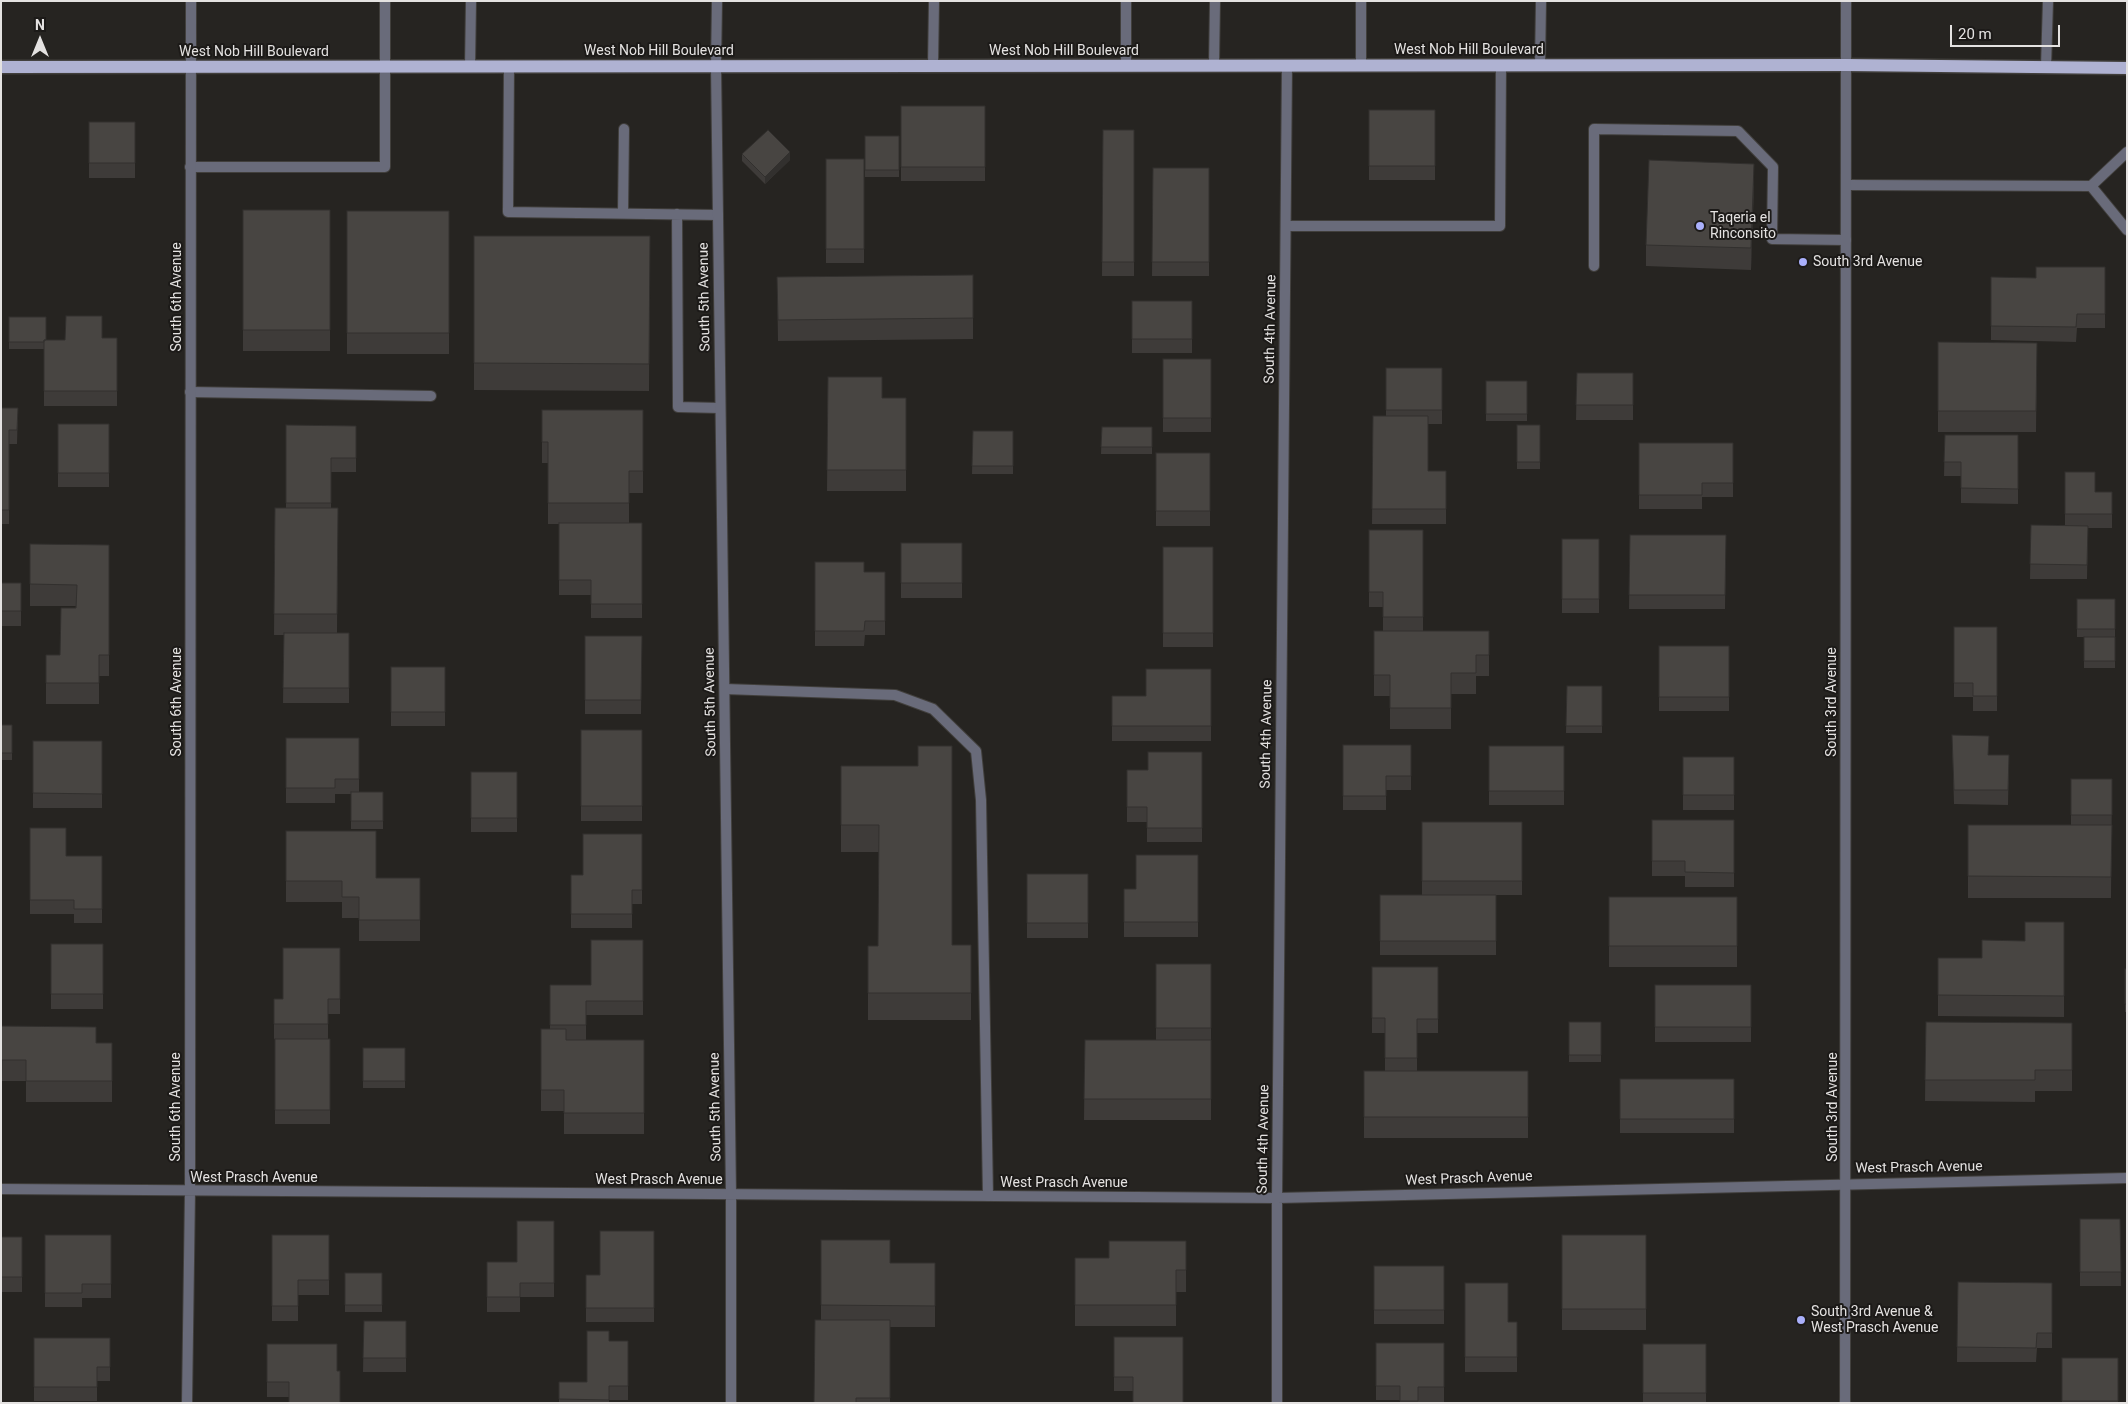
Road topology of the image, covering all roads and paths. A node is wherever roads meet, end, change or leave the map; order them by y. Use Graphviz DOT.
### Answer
graph roads {
  1 [pos="191,1"];
  2 [pos="385,1"];
  3 [pos="471,1"];
  4 [pos="717,1"];
  5 [pos="934,1"];
  6 [pos="1126,1"];
  7 [pos="1215,1"];
  8 [pos="1361,1"];
  9 [pos="1540,1"];
  10 [pos="1846,1"];
  11 [pos="2048,1"];
  12 [pos="1846,65"];
  13 [pos="716,66"];
  14 [pos="934,66"];
  15 [pos="1126,66"];
  16 [pos="1214,66"];
  17 [pos="1287,66"];
  18 [pos="1361,66"];
  19 [pos="1501,66"];
  20 [pos="1540,66"];
  21 [pos="1,67"];
  22 [pos="190,67"];
  23 [pos="385,67"];
  24 [pos="470,67"];
  25 [pos="509,67"];
  26 [pos="2046,67"];
  27 [pos="2127,68"];
  28 [pos="624,129"];
  29 [pos="2127,152"];
  30 [pos="190,167"];
  31 [pos="1846,185"];
  32 [pos="2090,186"];
  33 [pos="623,213"];
  34 [pos="676,214"];
  35 [pos="718,214"];
  36 [pos="1286,226"];
  37 [pos="2127,230"];
  38 [pos="1846,240"];
  39 [pos="1594,266"];
  40 [pos="190,392"];
  41 [pos="431,396"];
  42 [pos="720,408"];
  43 [pos="724,689"];
  44 [pos="2127,1178"];
  45 [pos="1847,1183"];
  46 [pos="1,1189"];
  47 [pos="190,1191"];
  48 [pos="731,1194"];
  49 [pos="988,1196"];
  50 [pos="1277,1198"];
  51 [pos="187,1403"];
  52 [pos="731,1403"];
  53 [pos="1277,1403"];
  54 [pos="1846,1403"];
  1 -- 22 [label="street, South 6th Avenue"];
  2 -- 23 [label="street"];
  3 -- 24 [label="street"];
  4 -- 13 [label="street, South 5th Avenue"];
  5 -- 14 [label="street"];
  6 -- 15 [label="street"];
  7 -- 16 [label="street"];
  8 -- 18 [label="street"];
  9 -- 20 [label="street"];
  10 -- 12 [label="street, South 3rd Avenue"];
  11 -- 26 [label="street"];
  12 -- 20 [label="main road, West Nob Hill Boulevard"];
  12 -- 26 [label="main road, West Nob Hill Boulevard"];
  12 -- 31 [label="street, South 3rd Avenue"];
  13 -- 14 [label="main road, West Nob Hill Boulevard"];
  13 -- 25 [label="main road, West Nob Hill Boulevard"];
  13 -- 35 [label="street, South 5th Avenue"];
  14 -- 15 [label="main road, West Nob Hill Boulevard"];
  15 -- 16 [label="main road, West Nob Hill Boulevard"];
  16 -- 17 [label="main road, West Nob Hill Boulevard"];
  17 -- 18 [label="main road, West Nob Hill Boulevard"];
  17 -- 36 [label="street, South 4th Avenue"];
  18 -- 19 [label="main road, West Nob Hill Boulevard"];
  19 -- 20 [label="main road, West Nob Hill Boulevard"];
  19 -- 36 [label="street"];
  21 -- 22 [label="main road, West Nob Hill Boulevard"];
  22 -- 23 [label="main road, West Nob Hill Boulevard"];
  22 -- 30 [label="street, South 6th Avenue"];
  23 -- 24 [label="main road, West Nob Hill Boulevard"];
  23 -- 30 [label="street"];
  24 -- 25 [label="main road, West Nob Hill Boulevard"];
  25 -- 33 [label="street"];
  26 -- 27 [label="main road, West Nob Hill Boulevard"];
  28 -- 33 [label="street"];
  29 -- 32 [label="street"];
  30 -- 40 [label="street, South 6th Avenue"];
  31 -- 32 [label="street"];
  31 -- 38 [label="street, South 3rd Avenue"];
  32 -- 37 [label="street"];
  33 -- 34 [label="street"];
  34 -- 35 [label="street"];
  34 -- 42 [label="street"];
  35 -- 42 [label="street, South 5th Avenue"];
  36 -- 50 [label="street, South 4th Avenue"];
  38 -- 39 [label="street"];
  38 -- 45 [label="street, South 3rd Avenue"];
  40 -- 41 [label="street"];
  40 -- 47 [label="street, South 6th Avenue"];
  42 -- 43 [label="street, South 5th Avenue"];
  43 -- 48 [label="street, South 5th Avenue"];
  43 -- 49 [label="street"];
  44 -- 45 [label="street, West Prasch Avenue"];
  45 -- 50 [label="street, West Prasch Avenue"];
  45 -- 54 [label="street, South 3rd Avenue"];
  46 -- 47 [label="street, West Prasch Avenue"];
  47 -- 48 [label="street, West Prasch Avenue"];
  47 -- 51 [label="street, South 6th Avenue"];
  48 -- 49 [label="street, West Prasch Avenue"];
  48 -- 52 [label="street, South 5th Avenue"];
  49 -- 50 [label="street, West Prasch Avenue"];
  50 -- 53 [label="street, South 4th Avenue"];
}
